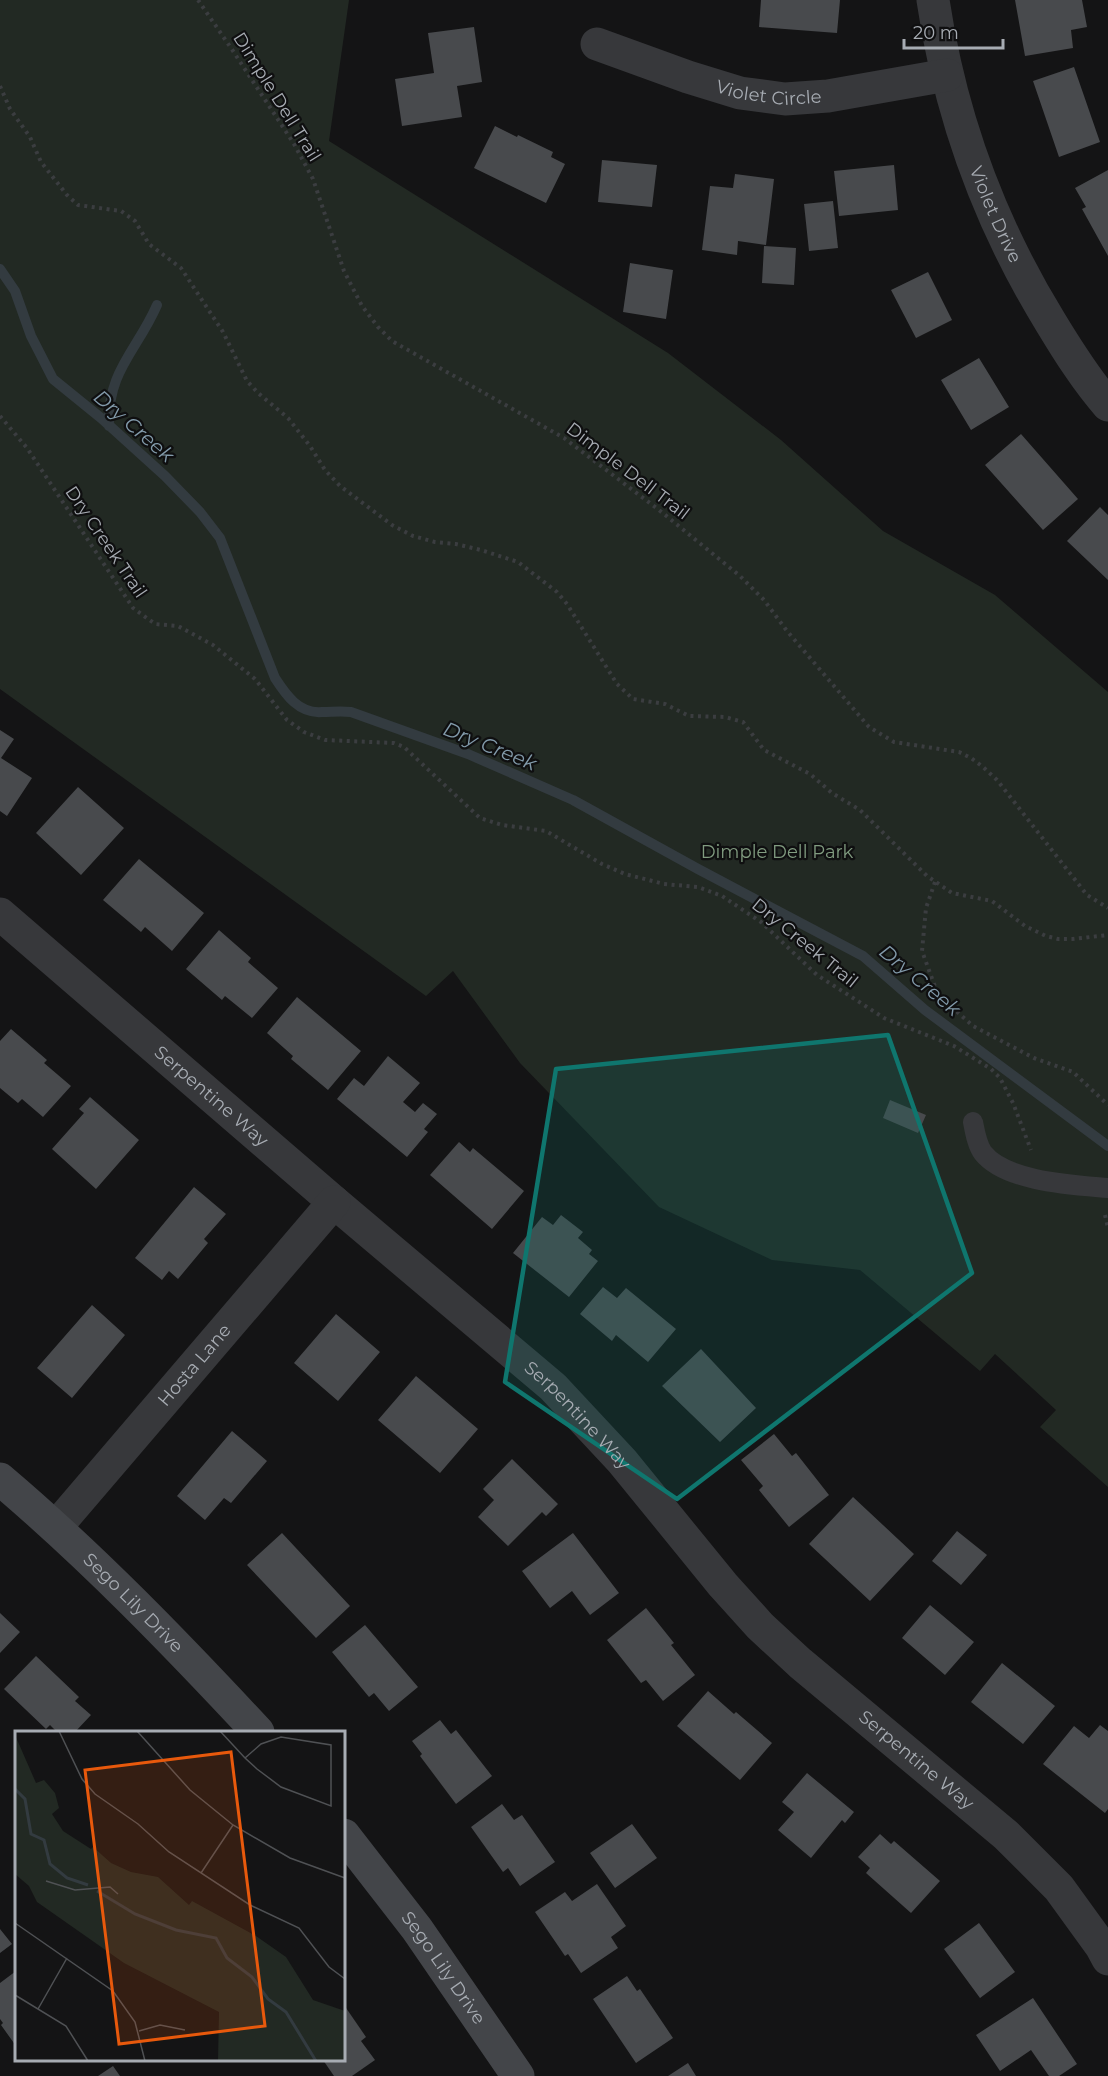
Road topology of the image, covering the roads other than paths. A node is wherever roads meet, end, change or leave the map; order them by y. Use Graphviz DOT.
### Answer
graph roads {
  1 [pos="933,0"];
  2 [pos="597,44"];
  3 [pos="947,75"];
  4 [pos="1108,405"];
  5 [pos="0,914"];
  6 [pos="973,1122"];
  7 [pos="1108,1188"];
  8 [pos="334,1202"];
  9 [pos="0,1479"];
  10 [pos="56,1527"];
  11 [pos="257,1731"];
  12 [pos="345,1836"];
  13 [pos="1108,1959"];
  14 [pos="518,2076"];
  1 -- 3 [label="street, Violet Drive"];
  2 -- 3 [label="street, Violet Circle"];
  3 -- 4 [label="street, Violet Drive"];
  5 -- 8 [label="street, Serpentine Way"];
  6 -- 7 [label="lane"];
  8 -- 10 [label="street, Hosta Lane"];
  8 -- 13 [label="street, Serpentine Way"];
  9 -- 10 [label="main road, Sego Lily Drive"];
  10 -- 11 [label="main road, Sego Lily Drive"];
  12 -- 14 [label="main road, Sego Lily Drive"];
}
